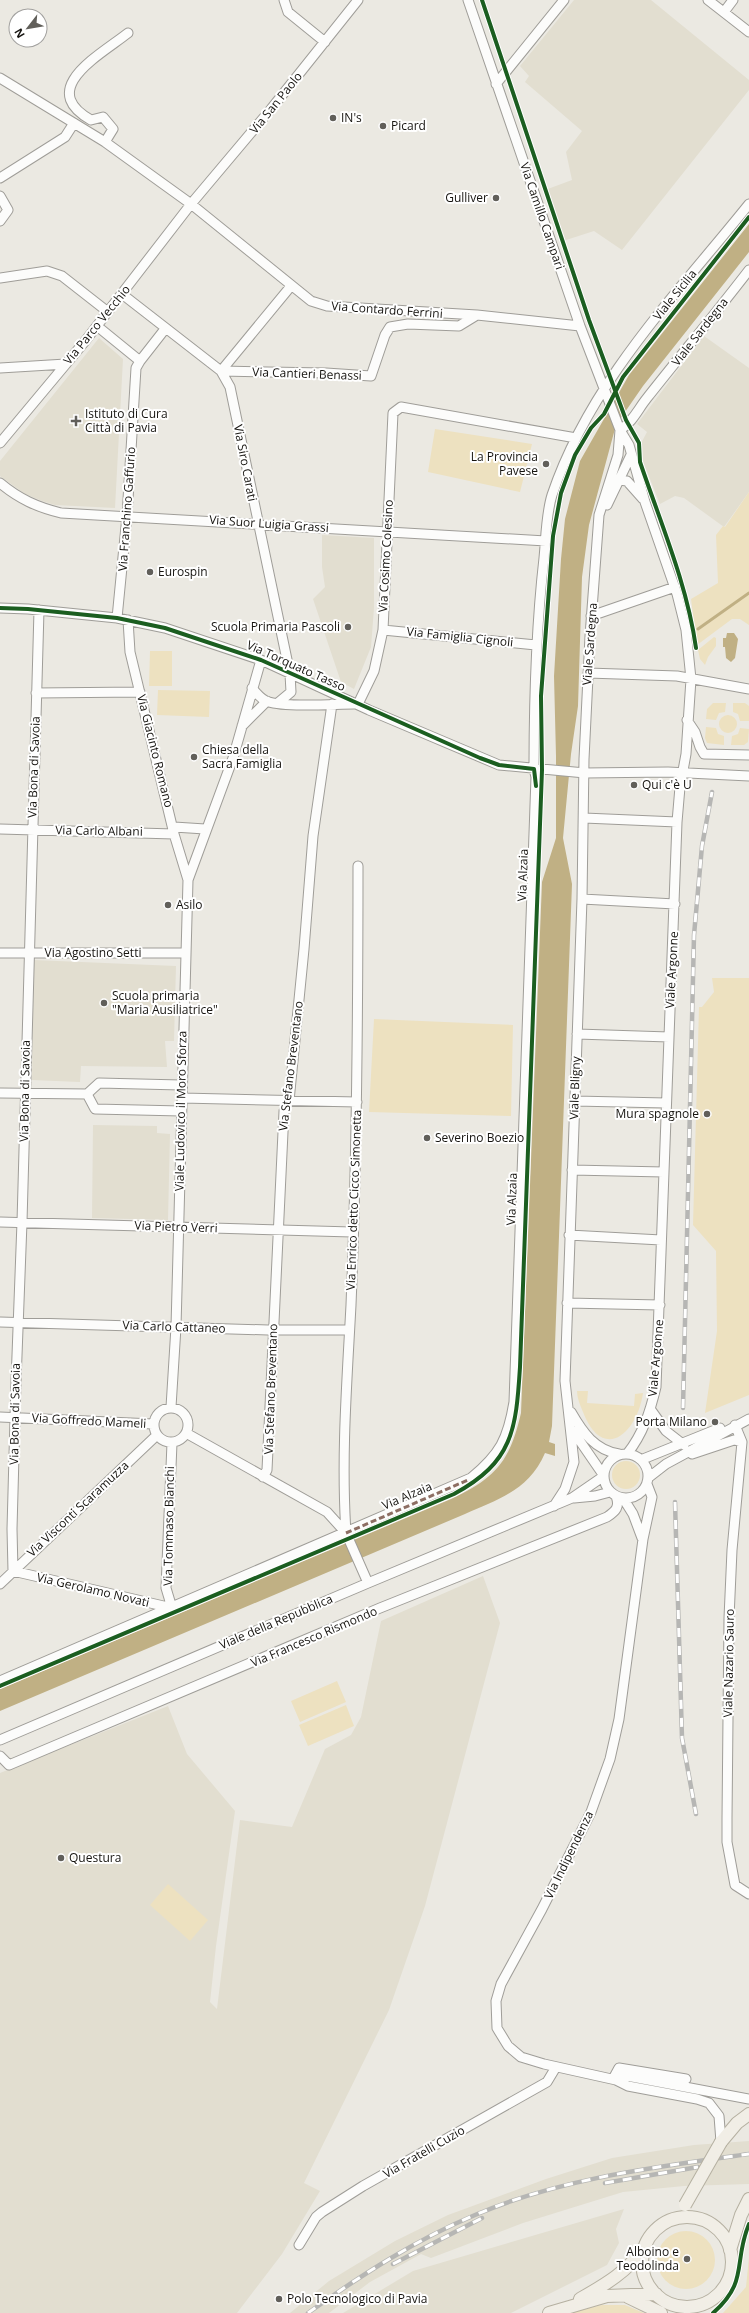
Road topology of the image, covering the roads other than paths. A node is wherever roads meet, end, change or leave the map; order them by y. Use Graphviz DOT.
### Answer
graph roads {
  1 [pos="284,0"];
  2 [pos="358,0"];
  3 [pos="468,0"];
  4 [pos="564,0"];
  5 [pos="708,0"];
  6 [pos="734,0"];
  7 [pos="724,12"];
  8 [pos="749,32"];
  9 [pos="128,33"];
  10 [pos="325,42"];
  11 [pos="0,78"];
  12 [pos="496,84"];
  13 [pos="74,123"];
  14 [pos="105,142"];
  15 [pos="0,178"];
  16 [pos="0,196"];
  17 [pos="191,204"];
  18 [pos="749,204"];
  19 [pos="0,221"];
  20 [pos="749,270"];
  21 [pos="0,278"];
  22 [pos="292,286"];
  23 [pos="122,294"];
  24 [pos="108,312"];
  25 [pos="477,315"];
  26 [pos="97,326"];
  27 [pos="580,326"];
  28 [pos="165,329"];
  29 [pos="140,361"];
  30 [pos="66,364"];
  31 [pos="0,368"];
  32 [pos="221,371"];
  33 [pos="604,389"];
  34 [pos="620,430"];
  35 [pos="576,438"];
  36 [pos="0,444"];
  37 [pos="631,455"];
  38 [pos="619,480"];
  39 [pos="0,483"];
  40 [pos="645,502"];
  41 [pos="599,515"];
  42 [pos="128,516"];
  43 [pos="257,523"];
  44 [pos="386,533"];
  45 [pos="546,541"];
  46 [pos="675,587"];
  47 [pos="0,608"];
  48 [pos="39,610"];
  49 [pos="591,616"];
  50 [pos="117,618"];
  51 [pos="128,620"];
  52 [pos="383,630"];
  53 [pos="536,645"];
  54 [pos="262,660"];
  55 [pos="588,673"];
  56 [pos="290,674"];
  57 [pos="691,679"];
  58 [pos="252,688"];
  59 [pos="749,689"];
  60 [pos="140,692"];
  61 [pos="36,693"];
  62 [pos="267,701"];
  63 [pos="279,702"];
  64 [pos="332,704"];
  65 [pos="358,704"];
  66 [pos="687,720"];
  67 [pos="241,727"];
  68 [pos="749,755"];
  69 [pos="534,769"];
  70 [pos="585,773"];
  71 [pos="684,774"];
  72 [pos="749,776"];
  73 [pos="584,818"];
  74 [pos="677,822"];
  75 [pos="0,829"];
  76 [pos="205,829"];
  77 [pos="32,830"];
  78 [pos="174,830"];
  79 [pos="358,866"];
  80 [pos="188,880"];
  81 [pos="582,899"];
  82 [pos="675,904"];
  83 [pos="0,953"];
  84 [pos="185,953"];
  85 [pos="29,954"];
  86 [pos="577,1034"];
  87 [pos="669,1037"];
  88 [pos="181,1085"];
  89 [pos="0,1093"];
  90 [pos="25,1094"];
  91 [pos="87,1094"];
  92 [pos="182,1098"];
  93 [pos="288,1101"];
  94 [pos="575,1101"];
  95 [pos="357,1102"];
  96 [pos="666,1104"];
  97 [pos="181,1112"];
  98 [pos="572,1170"];
  99 [pos="664,1172"];
  100 [pos="0,1222"];
  101 [pos="22,1222"];
  102 [pos="178,1227"];
  103 [pos="279,1230"];
  104 [pos="352,1232"];
  105 [pos="570,1235"];
  106 [pos="661,1240"];
  107 [pos="567,1303"];
  108 [pos="660,1305"];
  109 [pos="0,1322"];
  110 [pos="18,1323"];
  111 [pos="176,1327"];
  112 [pos="273,1330"];
  113 [pos="349,1330"];
  114 [pos="566,1402"];
  115 [pos="171,1407"];
  116 [pos="651,1410"];
  117 [pos="0,1418"];
  118 [pos="16,1418"];
  119 [pos="749,1419"];
  120 [pos="153,1424"];
  121 [pos="735,1425"];
  122 [pos="571,1428"];
  123 [pos="186,1433"];
  124 [pos="157,1435"];
  125 [pos="742,1442"];
  126 [pos="172,1443"];
  127 [pos="684,1445"];
  128 [pos="623,1454"];
  129 [pos="685,1455"];
  130 [pos="643,1459"];
  131 [pos="604,1476"];
  132 [pos="263,1477"];
  133 [pos="647,1481"];
  134 [pos="616,1495"];
  135 [pos="572,1498"];
  136 [pos="554,1506"];
  137 [pos="347,1536"];
  138 [pos="643,1540"];
  139 [pos="13,1572"];
  140 [pos="368,1583"];
  141 [pos="0,1584"];
  142 [pos="172,1608"];
  143 [pos="0,1681"];
  144 [pos="0,1740"];
  145 [pos="0,1756"];
  146 [pos="749,1894"];
  147 [pos="556,2067"];
  148 [pos="686,2079"];
  149 [pos="615,2080"];
  150 [pos="749,2099"];
  151 [pos="749,2114"];
  152 [pos="721,2142"];
  153 [pos="749,2199"];
  154 [pos="678,2218"];
  155 [pos="299,2245"];
  156 [pos="644,2248"];
  157 [pos="730,2250"];
  158 [pos="625,2296"];
  159 [pos="658,2296"];
  160 [pos="707,2302"];
  161 [pos="565,2308"];
  162 [pos="549,2313"];
  163 [pos="661,2313"];
  164 [pos="667,2313"];
  165 [pos="700,2313"];
  1 -- 10 [label="street"];
  2 -- 10 [label="street, Via San Paolo"];
  3 -- 12 [label="street, Via Camillo Campari"];
  4 -- 12 [label="street"];
  5 -- 7 [label="street"];
  6 -- 7 [label="street"];
  7 -- 8 [label="street"];
  9 -- 14 [label="street"];
  10 -- 17 [label="street, Via San Paolo"];
  11 -- 13 [label="street, Via Contardo Ferrini"];
  12 -- 27 [label="street, Via Camillo Campari"];
  13 -- 14 [label="street, Via Contardo Ferrini"];
  13 -- 15 [label="street"];
  14 -- 17 [label="street, Via Contardo Ferrini"];
  16 -- 19 [label="street"];
  17 -- 22 [label="street, Via Contardo Ferrini"];
  17 -- 23 [label="street, Via Parco Vecchio"];
  18 -- 33 [label="street, Viale Sicilia"];
  20 -- 34 [label="street, Viale Sardegna"];
  21 -- 24 [label="street"];
  22 -- 25 [label="street, Via Contardo Ferrini"];
  22 -- 32 [label="street"];
  23 -- 24 [label="street, Via Parco Vecchio"];
  23 -- 28 [label="street"];
  24 -- 26 [label="street, Via Parco Vecchio"];
  25 -- 27 [label="street, Via Contardo Ferrini"];
  25 -- 32 [label="street, Via Cantieri Benassi"];
  26 -- 29 [label="street"];
  26 -- 30 [label="street, Via Parco Vecchio"];
  27 -- 33 [label="street, Via Camillo Campari"];
  28 -- 29 [label="street"];
  28 -- 32 [label="street"];
  29 -- 42 [label="street, Via Franchino Gaffurio"];
  30 -- 31 [label="street"];
  30 -- 36 [label="street, Via Parco Vecchio"];
  32 -- 43 [label="street, Via Siro Carati"];
  33 -- 34 [label="street, Via Camillo Campari"];
  33 -- 35 [label="street, Viale Sicilia"];
  34 -- 37 [label="street"];
  34 -- 41 [label="street, Viale Sardegna"];
  35 -- 44 [label="street, Via Cosimo Colesino"];
  35 -- 45 [label="street, Viale Sicilia"];
  37 -- 38 [label="street, Viale Sardegna"];
  37 -- 40 [label="street, Viale Argonne"];
  38 -- 40 [label="street"];
  38 -- 41 [label="street, Viale Sardegna"];
  39 -- 42 [label="street, Via Suor Luigia Grassi"];
  40 -- 46 [label="street, Viale Argonne"];
  41 -- 49 [label="street, Viale Sardegna"];
  42 -- 43 [label="street, Via Suor Luigia Grassi"];
  42 -- 50 [label="street, Via Franchino Gaffurio"];
  43 -- 44 [label="street, Via Suor Luigia Grassi"];
  43 -- 56 [label="street, Via Siro Carati"];
  44 -- 45 [label="street, Via Suor Luigia Grassi"];
  44 -- 52 [label="street, Via Cosimo Colesino"];
  45 -- 53 [label="street, Via Alzaia"];
  46 -- 49 [label="street"];
  46 -- 57 [label="street, Viale Argonne"];
  47 -- 48 [label="street, Via Torquato Tasso"];
  48 -- 50 [label="street, Via Torquato Tasso"];
  48 -- 61 [label="street, Via Bona di Savoia"];
  49 -- 55 [label="street, Viale Sardegna"];
  50 -- 51 [label="street, Via Torquato Tasso"];
  51 -- 54 [label="street, Via Torquato Tasso"];
  51 -- 60 [label="street, Via Giacinto Romano"];
  52 -- 53 [label="street, Via Famiglia Cignoli"];
  52 -- 65 [label="street, Via Cosimo Colesino"];
  53 -- 69 [label="street, Via Alzaia"];
  54 -- 56 [label="street, Via Torquato Tasso"];
  54 -- 58 [label="street, Viale Ludovico il Moro Sforza"];
  55 -- 57 [label="street"];
  55 -- 70 [label="street, Viale Sardegna"];
  56 -- 63 [label="street, Via Torquato Tasso"];
  56 -- 65 [label="street, Via Torquato Tasso"];
  57 -- 59 [label="street"];
  57 -- 66 [label="street, Viale Argonne"];
  58 -- 62 [label="street"];
  58 -- 67 [label="street, Viale Ludovico il Moro Sforza"];
  60 -- 61 [label="street"];
  60 -- 78 [label="street, Via Giacinto Romano"];
  61 -- 77 [label="street, Via Bona di Savoia"];
  62 -- 63 [label="street, Via Torquato Tasso"];
  62 -- 67 [label="street"];
  63 -- 64 [label="street, Via Torquato Tasso"];
  64 -- 65 [label="street, Via Torquato Tasso"];
  64 -- 93 [label="street, Via Stefano Breventano"];
  65 -- 69 [label="street, Via Torquato Tasso"];
  66 -- 68 [label="street"];
  66 -- 71 [label="street, Viale Argonne"];
  67 -- 76 [label="street, Viale Ludovico il Moro Sforza"];
  69 -- 70 [label="street, Via Torquato Tasso"];
  69 -- 137 [label="street, Via Alzaia"];
  70 -- 71 [label="street, Via Torquato Tasso"];
  70 -- 73 [label="street, Viale Bligny"];
  71 -- 72 [label="street, Via Torquato Tasso"];
  71 -- 74 [label="street, Viale Argonne"];
  73 -- 74 [label="street"];
  73 -- 81 [label="street, Viale Bligny"];
  74 -- 82 [label="street, Viale Argonne"];
  75 -- 77 [label="street, Via Carlo Albani"];
  76 -- 78 [label="street, Via Carlo Albani"];
  76 -- 80 [label="street, Viale Ludovico il Moro Sforza"];
  77 -- 78 [label="street, Via Carlo Albani"];
  77 -- 85 [label="street, Via Bona di Savoia"];
  78 -- 80 [label="street, Via Giacinto Romano"];
  79 -- 95 [label="street, Via Enrico detto Cicco Simonetta"];
  80 -- 84 [label="street, Viale Ludovico il Moro Sforza"];
  81 -- 82 [label="street"];
  81 -- 86 [label="street, Viale Bligny"];
  82 -- 87 [label="street, Viale Argonne"];
  83 -- 85 [label="street, Via Agostino Setti"];
  84 -- 85 [label="street, Via Agostino Setti"];
  84 -- 88 [label="street, Viale Ludovico il Moro Sforza"];
  85 -- 90 [label="street, Via Bona di Savoia"];
  86 -- 87 [label="street"];
  86 -- 94 [label="street, Viale Bligny"];
  87 -- 96 [label="street, Viale Argonne"];
  88 -- 91 [label="street"];
  88 -- 92 [label="street, Viale Ludovico il Moro Sforza"];
  89 -- 90 [label="street"];
  90 -- 91 [label="street"];
  90 -- 101 [label="street, Via Bona di Savoia"];
  91 -- 97 [label="street"];
  92 -- 93 [label="street"];
  92 -- 97 [label="street, Viale Ludovico il Moro Sforza"];
  93 -- 95 [label="street"];
  93 -- 103 [label="street, Via Stefano Breventano"];
  94 -- 96 [label="street"];
  94 -- 98 [label="street, Viale Bligny"];
  95 -- 104 [label="street, Via Enrico detto Cicco Simonetta"];
  96 -- 99 [label="street, Viale Argonne"];
  97 -- 102 [label="street, Viale Ludovico il Moro Sforza"];
  98 -- 99 [label="street"];
  98 -- 105 [label="street, Viale Bligny"];
  99 -- 106 [label="street, Viale Argonne"];
  100 -- 101 [label="street, Via Pietro Verri"];
  101 -- 102 [label="street, Via Pietro Verri"];
  101 -- 110 [label="street, Via Bona di Savoia"];
  102 -- 103 [label="street, Via Pietro Verri"];
  102 -- 111 [label="street, Viale Ludovico il Moro Sforza"];
  103 -- 104 [label="street, Via Pietro Verri"];
  103 -- 112 [label="street, Via Stefano Breventano"];
  104 -- 113 [label="street, Via Enrico detto Cicco Simonetta"];
  105 -- 106 [label="street"];
  105 -- 107 [label="street, Viale Bligny"];
  106 -- 108 [label="street, Viale Argonne"];
  107 -- 108 [label="street, Viale Argonne"];
  107 -- 114 [label="street, Viale Bligny"];
  108 -- 116 [label="street, Viale Argonne"];
  109 -- 110 [label="street, Via Carlo Cattaneo"];
  110 -- 111 [label="street, Via Carlo Cattaneo"];
  110 -- 118 [label="street, Via Bona di Savoia"];
  111 -- 112 [label="street, Via Carlo Cattaneo"];
  111 -- 115 [label="street, Viale Ludovico il Moro Sforza"];
  112 -- 113 [label="street, Via Carlo Cattaneo"];
  112 -- 132 [label="street, Via Stefano Breventano"];
  113 -- 137 [label="street, Via Enrico detto Cicco Simonetta"];
  114 -- 122 [label="street, Viale Bligny"];
  114 -- 128 [label="street, Viale Bligny"];
  115 -- 120 [label="street"];
  115 -- 123 [label="street"];
  116 -- 127 [label="street"];
  116 -- 128 [label="street, Viale Argonne"];
  117 -- 118 [label="street, Via Goffredo Mameli"];
  118 -- 120 [label="street, Via Goffredo Mameli"];
  118 -- 139 [label="street, Via Bona di Savoia"];
  119 -- 121 [label="street"];
  120 -- 124 [label="street"];
  121 -- 125 [label="street, Viale Nazario Sauro"];
  121 -- 127 [label="street"];
  121 -- 129 [label="street"];
  122 -- 131 [label="street, Viale Bligny"];
  122 -- 136 [label="street, Viale Bligny"];
  123 -- 126 [label="street"];
  123 -- 132 [label="street"];
  124 -- 126 [label="street"];
  124 -- 139 [label="street, Via Visconti Scaramuzza"];
  125 -- 129 [label="street"];
  125 -- 146 [label="street, Viale Nazario Sauro"];
  126 -- 142 [label="street, Via Tommaso Bianchi"];
  127 -- 130 [label="street"];
  128 -- 130 [label="street"];
  128 -- 131 [label="street"];
  129 -- 133 [label="street"];
  130 -- 133 [label="street"];
  131 -- 134 [label="street"];
  131 -- 135 [label="street"];
  132 -- 137 [label="street"];
  133 -- 134 [label="street"];
  133 -- 138 [label="street, Via Indipendenza"];
  134 -- 135 [label="street"];
  134 -- 138 [label="street, Via Indipendenza"];
  134 -- 145 [label="street, Via Francesco Rismondo"];
  135 -- 136 [label="street, Viale della Repubblica"];
  136 -- 140 [label="street, Viale della Repubblica"];
  137 -- 140 [label="street"];
  137 -- 142 [label="street, Via Alzaia"];
  138 -- 147 [label="street, Via Indipendenza"];
  139 -- 141 [label="street, Via Visconti Scaramuzza"];
  139 -- 142 [label="street, Via Gerolamo Novati"];
  140 -- 144 [label="street, Viale della Repubblica"];
  142 -- 143 [label="street, Via Alzaia"];
  147 -- 149 [label="street, Via Indipendenza"];
  147 -- 155 [label="street, Via Fratelli Cuzio"];
  148 -- 149 [label="street"];
  149 -- 150 [label="street, Via Indipendenza"];
  149 -- 152 [label="street, Via Indipendenza"];
  151 -- 152 [label="main road"];
  152 -- 154 [label="main road, bridge"];
  153 -- 157 [label="main road"];
  154 -- 156 [label="main road"];
  154 -- 157 [label="main road"];
  156 -- 159 [label="main road"];
  156 -- 161 [label="main road"];
  157 -- 160 [label="main road"];
  158 -- 159 [label="main road"];
  158 -- 161 [label="main road"];
  158 -- 163 [label="main road"];
  159 -- 160 [label="main road"];
  159 -- 164 [label="main road"];
  160 -- 165 [label="main road"];
  161 -- 162 [label="main road"];
}
